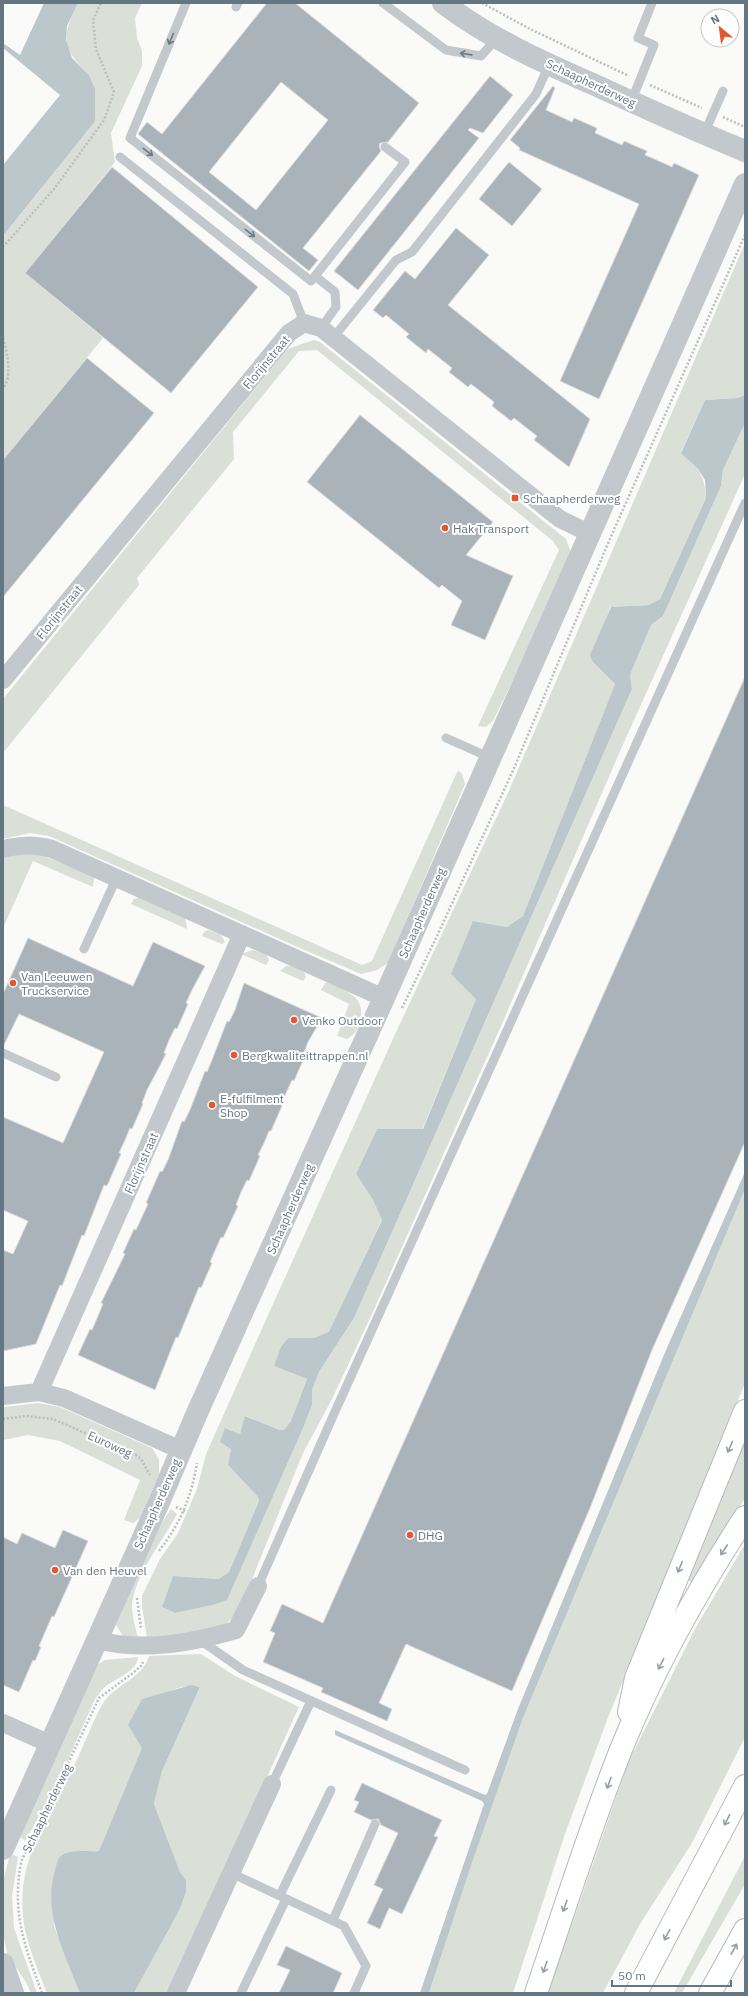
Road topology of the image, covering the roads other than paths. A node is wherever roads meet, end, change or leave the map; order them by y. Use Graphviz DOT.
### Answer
graph roads {
  1 [pos="186,3"];
  2 [pos="382,3"];
  3 [pos="443,3"];
  4 [pos="652,3"];
  5 [pos="496,38"];
  6 [pos="549,65"];
  7 [pos="723,91"];
  8 [pos="632,102"];
  9 [pos="704,134"];
  10 [pos="385,147"];
  11 [pos="745,151"];
  12 [pos="120,157"];
  13 [pos="745,184"];
  14 [pos="315,276"];
  15 [pos="319,330"];
  16 [pos="745,504"];
  17 [pos="591,534"];
  18 [pos="3,680"];
  19 [pos="446,738"];
  20 [pos="491,758"];
  21 [pos="3,849"];
  22 [pos="116,877"];
  23 [pos="242,934"];
  24 [pos="84,949"];
  25 [pos="384,998"];
  26 [pos="3,1053"];
  27 [pos="56,1077"];
  28 [pos="39,1392"];
  29 [pos="3,1396"];
  30 [pos="745,1412"];
  31 [pos="189,1456"];
  32 [pos="745,1517"];
  33 [pos="258,1586"];
  34 [pos="96,1640"];
  35 [pos="200,1640"];
  36 [pos="310,1701"];
  37 [pos="3,1723"];
  38 [pos="50,1744"];
  39 [pos="622,1746"];
  40 [pos="465,1770"];
  41 [pos="272,1784"];
  42 [pos="745,1786"];
  43 [pos="332,1790"];
  44 [pos="375,1824"];
  45 [pos="3,1849"];
  46 [pos="231,1873"];
  47 [pos="283,1897"];
  48 [pos="333,1920"];
  49 [pos="745,1930"];
  50 [pos="3,1964"];
  51 [pos="13,1993"];
  52 [pos="176,1993"];
  53 [pos="241,1993"];
  54 [pos="354,1993"];
  55 [pos="536,1993"];
  56 [pos="636,1993"];
  57 [pos="710,1993"];
  1 -- 14 [label="lane, one-way"];
  5 -- 2 [label="lane, one-way"];
  3 -- 5 [label="street, Schaapherderweg"];
  4 -- 8 [label="lane"];
  5 -- 6 [label="street, Schaapherderweg"];
  6 -- 8 [label="street, Schaapherderweg"];
  6 -- 15 [label="lane"];
  7 -- 9 [label="lane"];
  8 -- 9 [label="street, Schaapherderweg"];
  9 -- 11 [label="street, Schaapherderweg"];
  10 -- 14 [label="lane"];
  12 -- 15 [label="lane"];
  13 -- 17 [label="street, Schaapherderweg"];
  14 -- 15 [label="lane"];
  15 -- 17 [label="street"];
  15 -- 18 [label="street, Florijnstraat"];
  16 -- 33 [label="lane"];
  17 -- 20 [label="street, Schaapherderweg"];
  19 -- 20 [label="lane"];
  20 -- 25 [label="street, Schaapherderweg"];
  21 -- 22 [label="street"];
  22 -- 23 [label="street"];
  22 -- 24 [label="lane"];
  23 -- 25 [label="street"];
  23 -- 28 [label="street, Florijnstraat"];
  25 -- 31 [label="street, Schaapherderweg"];
  26 -- 27 [label="lane"];
  28 -- 29 [label="street, Euroweg"];
  28 -- 31 [label="street, Euroweg"];
  30 -- 39 [label="highway, one-way"];
  31 -- 34 [label="street, Schaapherderweg"];
  32 -- 39 [label="highway, one-way"];
  33 -- 35 [label="street"];
  34 -- 35 [label="street"];
  34 -- 38 [label="street, Schaapherderweg"];
  35 -- 36 [label="lane"];
  36 -- 40 [label="lane"];
  36 -- 41 [label="lane"];
  37 -- 38 [label="street"];
  38 -- 45 [label="street, Schaapherderweg"];
  39 -- 55 [label="highway, one-way"];
  41 -- 46 [label="street"];
  42 -- 56 [label="highway, one-way"];
  43 -- 47 [label="lane"];
  44 -- 48 [label="lane"];
  46 -- 47 [label="lane"];
  46 -- 52 [label="street"];
  47 -- 48 [label="lane"];
  47 -- 53 [label="lane"];
  48 -- 54 [label="lane"];
  57 -- 49 [label="highway, one-way"];
  50 -- 51 [label="street"];
}
